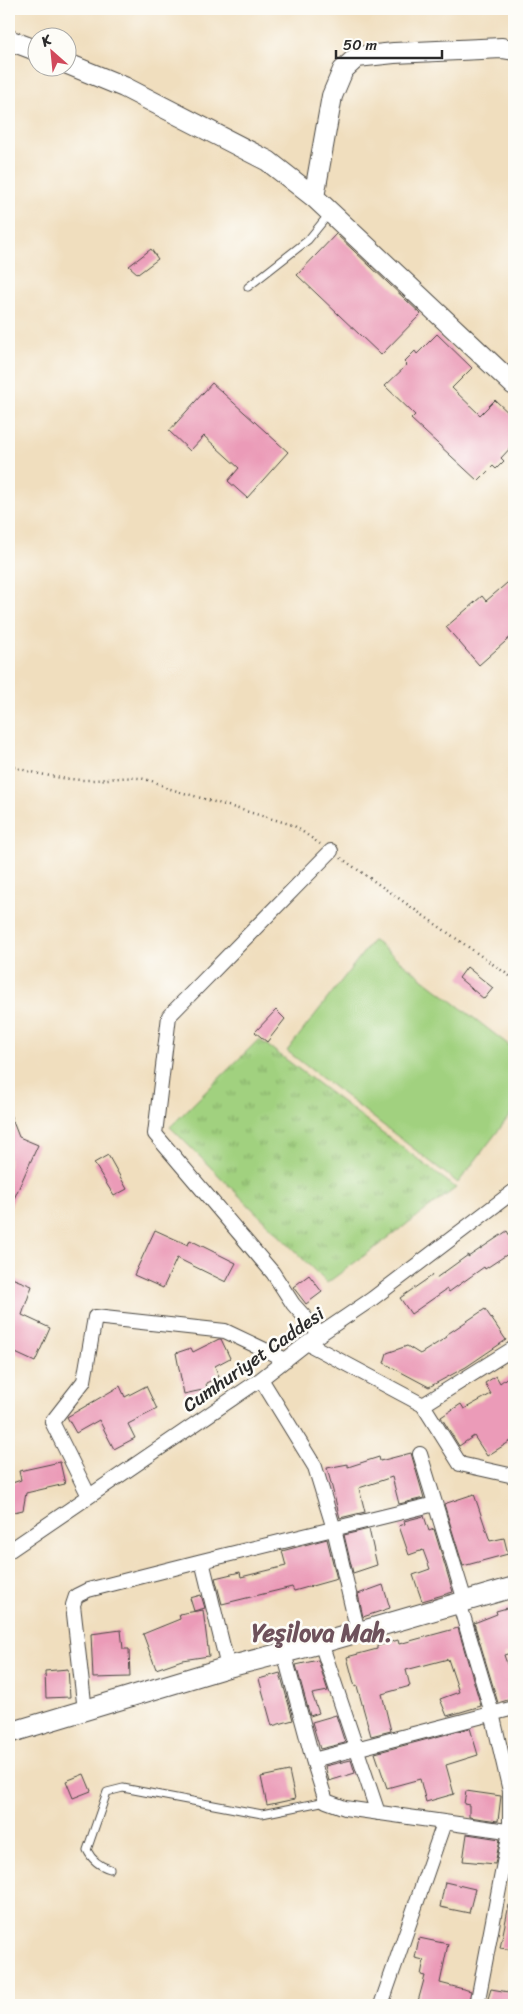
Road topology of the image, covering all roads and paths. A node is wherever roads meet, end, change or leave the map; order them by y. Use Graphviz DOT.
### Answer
graph roads {
  1 [pos="9,40"];
  2 [pos="28,47"];
  3 [pos="514,50"];
  4 [pos="78,68"];
  5 [pos="314,197"];
  6 [pos="330,212"];
  7 [pos="248,287"];
  8 [pos="514,385"];
  9 [pos="9,766"];
  10 [pos="330,851"];
  11 [pos="514,979"];
  12 [pos="514,1192"];
  13 [pos="320,1334"];
  14 [pos="307,1343"];
  15 [pos="514,1348"];
  16 [pos="286,1360"];
  17 [pos="261,1378"];
  18 [pos="423,1405"];
  19 [pos="420,1454"];
  20 [pos="514,1476"];
  21 [pos="88,1496"];
  22 [pos="435,1504"];
  23 [pos="334,1529"];
  24 [pos="9,1551"];
  25 [pos="202,1561"];
  26 [pos="514,1587"];
  27 [pos="462,1602"];
  28 [pos="358,1632"];
  29 [pos="321,1643"];
  30 [pos="284,1653"];
  31 [pos="228,1667"];
  32 [pos="85,1711"];
  33 [pos="506,1712"];
  34 [pos="9,1733"];
  35 [pos="357,1748"];
  36 [pos="313,1760"];
  37 [pos="326,1801"];
  38 [pos="378,1813"];
  39 [pos="444,1823"];
  40 [pos="512,1832"];
  41 [pos="110,1869"];
  42 [pos="382,2005"];
  43 [pos="477,2005"];
  1 -- 2 [label="street"];
  3 -- 5 [label="street"];
  4 -- 5 [label="street"];
  5 -- 6 [label="street"];
  6 -- 7 [label="lane"];
  6 -- 8 [label="street"];
  9 -- 10 [label="path"];
  10 -- 11 [label="path"];
  10 -- 13 [label="street"];
  12 -- 13 [label="street, Cumhuriyet Caddesi"];
  13 -- 14 [label="street, Cumhuriyet Caddesi"];
  14 -- 16 [label="street, Cumhuriyet Caddesi"];
  14 -- 18 [label="street"];
  15 -- 18 [label="street"];
  16 -- 17 [label="street, Cumhuriyet Caddesi"];
  16 -- 21 [label="street"];
  17 -- 21 [label="street, Cumhuriyet Caddesi"];
  17 -- 23 [label="street"];
  18 -- 20 [label="street"];
  19 -- 22 [label="street"];
  21 -- 24 [label="street, Cumhuriyet Caddesi"];
  22 -- 23 [label="street"];
  22 -- 27 [label="street"];
  23 -- 25 [label="street"];
  23 -- 28 [label="street"];
  25 -- 31 [label="street"];
  25 -- 32 [label="street"];
  26 -- 27 [label="street"];
  27 -- 28 [label="street"];
  27 -- 33 [label="street"];
  28 -- 29 [label="street"];
  29 -- 30 [label="street"];
  29 -- 35 [label="street"];
  30 -- 31 [label="street"];
  30 -- 36 [label="street"];
  31 -- 32 [label="street"];
  32 -- 34 [label="street"];
  33 -- 35 [label="street"];
  33 -- 40 [label="street"];
  35 -- 36 [label="street"];
  35 -- 38 [label="street"];
  36 -- 37 [label="street"];
  37 -- 38 [label="street"];
  37 -- 41 [label="lane"];
  38 -- 39 [label="street"];
  39 -- 40 [label="street"];
  39 -- 42 [label="street"];
  40 -- 43 [label="street"];
}
